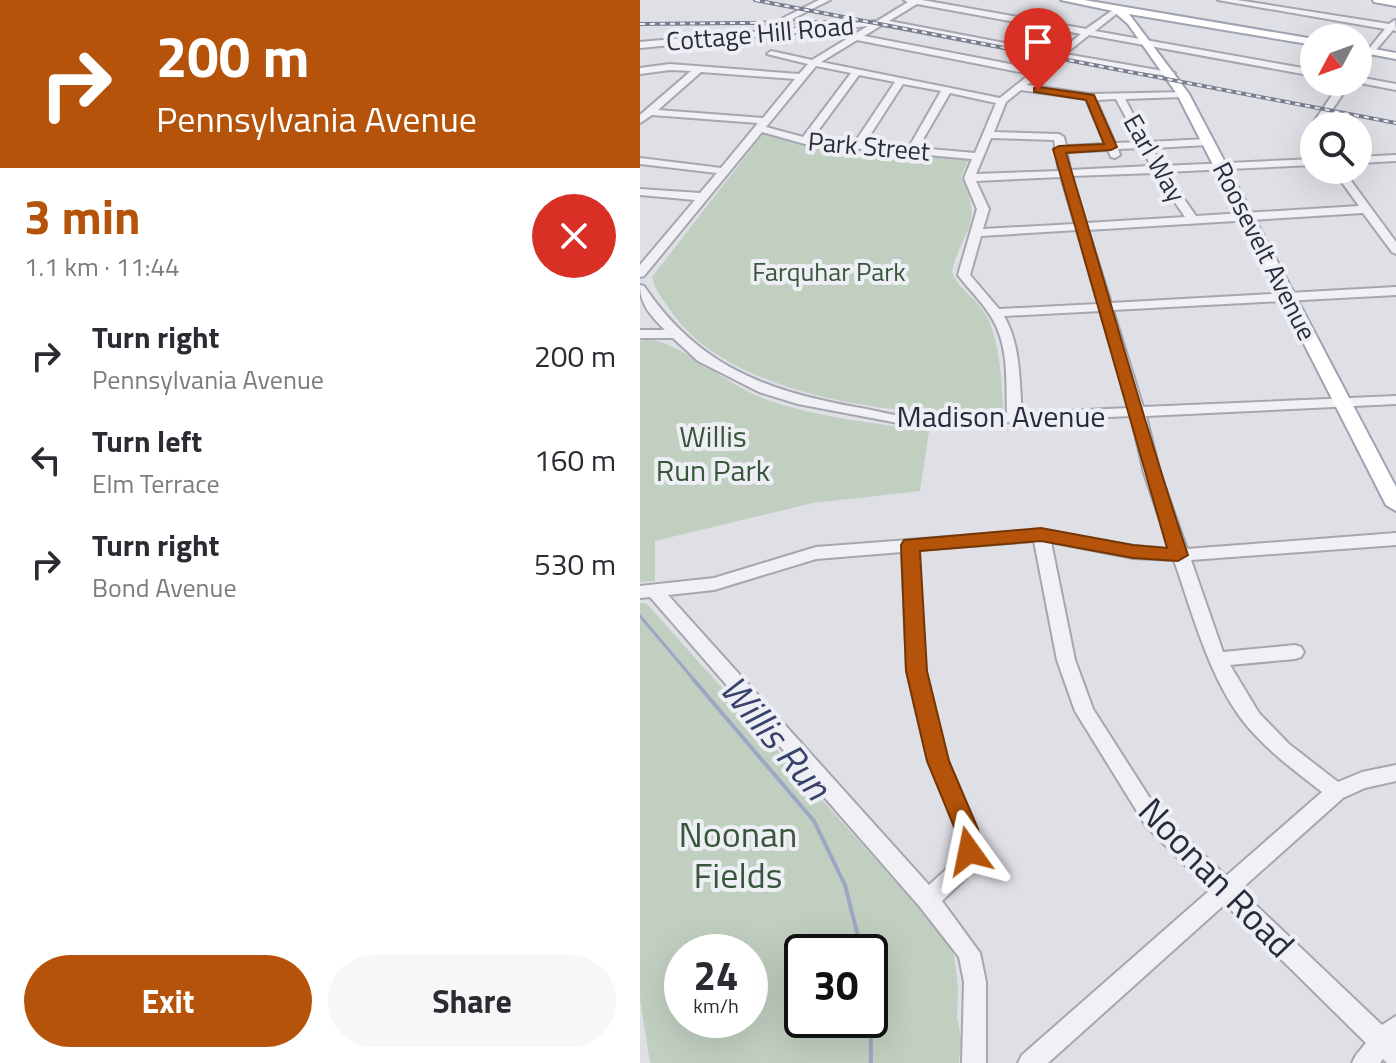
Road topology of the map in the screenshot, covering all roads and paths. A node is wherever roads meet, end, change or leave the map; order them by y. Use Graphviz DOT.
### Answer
graph roads {
  1 [pos="826,0"];
  2 [pos="914,0"];
  3 [pos="1129,0"];
  4 [pos="1222,0"];
  5 [pos="1378,0"];
  6 [pos="1074,1"];
  7 [pos="1396,3"];
  8 [pos="1117,9"];
  9 [pos="1160,16"];
  10 [pos="787,18"];
  11 [pos="880,22"];
  12 [pos="1132,22"];
  13 [pos="1394,26"];
  14 [pos="1088,32"];
  15 [pos="856,37"];
  16 [pos="1300,40"];
  17 [pos="1148,42"];
  18 [pos="640,45"];
  19 [pos="1372,51"];
  20 [pos="771,54"];
  21 [pos="1396,56"];
  22 [pos="1054,59"];
  23 [pos="814,62"];
  24 [pos="698,70"];
  25 [pos="1300,70"];
  26 [pos="643,72"];
  27 [pos="856,72"];
  28 [pos="1035,72"];
  29 [pos="1170,73"];
  30 [pos="801,77"];
  31 [pos="900,82"];
  32 [pos="1372,83"];
  33 [pos="1019,87"];
  34 [pos="1396,87"];
  35 [pos="947,90"];
  36 [pos="1183,94"];
  37 [pos="1119,96"];
  38 [pos="1090,97"];
  39 [pos="1002,101"];
  40 [pos="650,112"];
  41 [pos="640,120"];
  42 [pos="763,124"];
  43 [pos="989,135"];
  44 [pos="805,141"];
  45 [pos="1208,142"];
  46 [pos="1059,143"];
  47 [pos="1146,145"];
  48 [pos="858,146"];
  49 [pos="1111,147"];
  50 [pos="912,150"];
  51 [pos="979,156"];
  52 [pos="1396,158"];
  53 [pos="1372,159"];
  54 [pos="640,161"];
  55 [pos="1300,163"];
  56 [pos="1220,166"];
  57 [pos="1158,169"];
  58 [pos="1122,170"];
  59 [pos="724,171"];
  60 [pos="1065,173"];
  61 [pos="969,178"];
  62 [pos="1348,184"];
  63 [pos="640,192"];
  64 [pos="703,197"];
  65 [pos="1367,209"];
  66 [pos="1245,217"];
  67 [pos="1193,220"];
  68 [pos="1082,226"];
  69 [pos="976,233"];
  70 [pos="1396,250"];
  71 [pos="640,273"];
  72 [pos="640,289"];
  73 [pos="1396,291"];
  74 [pos="1289,297"];
  75 [pos="1104,308"];
  76 [pos="996,313"];
  77 [pos="640,334"];
  78 [pos="673,334"];
  79 [pos="1396,400"];
  80 [pos="1343,402"];
  81 [pos="1138,414"];
  82 [pos="1015,420"];
  83 [pos="1396,505"];
  84 [pos="1041,535"];
  85 [pos="1396,539"];
  86 [pos="910,545"];
  87 [pos="1178,555"];
  88 [pos="647,591"];
  89 [pos="1295,652"];
  90 [pos="1217,659"];
  91 [pos="1396,773"];
  92 [pos="1336,792"];
  93 [pos="1224,891"];
  94 [pos="928,900"];
  95 [pos="1391,1042"];
  96 [pos="974,1063"];
  97 [pos="1030,1063"];
  98 [pos="1364,1063"];
  1 -- 10 [label="street"];
  2 -- 11 [label="street"];
  2 -- 14 [label="street"];
  3 -- 8 [label="main road"];
  4 -- 13 [label="street"];
  5 -- 7 [label="main road"];
  6 -- 8 [label="main road"];
  8 -- 9 [label="main road"];
  8 -- 12 [label="main road, Roosevelt Avenue"];
  8 -- 14 [label="street"];
  9 -- 12 [label="main road"];
  9 -- 16 [label="main road"];
  11 -- 15 [label="street"];
  11 -- 18 [label="street, Cottage Hill Road"];
  11 -- 22 [label="street"];
  12 -- 17 [label="main road, Roosevelt Avenue"];
  13 -- 19 [label="street"];
  14 -- 17 [label="street"];
  14 -- 22 [label="street"];
  15 -- 23 [label="street"];
  15 -- 28 [label="street"];
  17 -- 25 [label="street"];
  17 -- 29 [label="main road, Roosevelt Avenue"];
  19 -- 21 [label="main road"];
  20 -- 23 [label="street"];
  22 -- 28 [label="street"];
  22 -- 29 [label="street"];
  23 -- 27 [label="street"];
  23 -- 30 [label="street"];
  24 -- 26 [label="street"];
  24 -- 30 [label="street"];
  24 -- 40 [label="street"];
  27 -- 31 [label="street"];
  27 -- 44 [label="street"];
  28 -- 33 [label="street"];
  29 -- 36 [label="main road, Roosevelt Avenue"];
  30 -- 42 [label="street"];
  31 -- 35 [label="street"];
  31 -- 48 [label="street"];
  32 -- 34 [label="street"];
  33 -- 38 [label="street"];
  33 -- 39 [label="street"];
  35 -- 39 [label="street"];
  35 -- 50 [label="street"];
  36 -- 37 [label="street"];
  36 -- 45 [label="main road, Roosevelt Avenue"];
  37 -- 38 [label="street"];
  37 -- 47 [label="street, Earl Way"];
  38 -- 49 [label="street"];
  39 -- 43 [label="street"];
  40 -- 41 [label="street"];
  40 -- 42 [label="street, Park Street"];
  42 -- 44 [label="street, Park Street"];
  42 -- 59 [label="street"];
  43 -- 46 [label="street"];
  43 -- 51 [label="street"];
  44 -- 48 [label="street, Park Street"];
  45 -- 47 [label="street"];
  45 -- 56 [label="main road, Roosevelt Avenue"];
  46 -- 49 [label="street"];
  46 -- 60 [label="street"];
  47 -- 49 [label="street"];
  47 -- 57 [label="street, Earl Way"];
  48 -- 50 [label="street, Park Street"];
  49 -- 58 [label="street"];
  50 -- 51 [label="street, Park Street"];
  51 -- 61 [label="street"];
  52 -- 53 [label="street"];
  54 -- 59 [label="street"];
  55 -- 56 [label="street, Park Street"];
  56 -- 57 [label="street, Park Street"];
  56 -- 66 [label="main road, Roosevelt Avenue"];
  57 -- 58 [label="street, Park Street"];
  57 -- 67 [label="street, Earl Way"];
  58 -- 60 [label="street, Park Street"];
  59 -- 64 [label="street"];
  60 -- 61 [label="street, Park Street"];
  60 -- 68 [label="street"];
  61 -- 69 [label="street"];
  62 -- 65 [label="street"];
  63 -- 64 [label="street"];
  64 -- 71 [label="street"];
  65 -- 66 [label="street"];
  65 -- 70 [label="street"];
  66 -- 67 [label="street"];
  66 -- 74 [label="main road, Roosevelt Avenue"];
  67 -- 68 [label="street"];
  68 -- 69 [label="street"];
  68 -- 75 [label="street"];
  69 -- 76 [label="street"];
  72 -- 78 [label="street, Madison Avenue"];
  73 -- 74 [label="street"];
  74 -- 75 [label="street"];
  74 -- 80 [label="main road, Roosevelt Avenue"];
  75 -- 76 [label="street"];
  75 -- 81 [label="street"];
  76 -- 82 [label="street"];
  77 -- 78 [label="street"];
  78 -- 82 [label="street, Madison Avenue"];
  79 -- 80 [label="street, Madison Avenue"];
  80 -- 81 [label="street, Madison Avenue"];
  80 -- 83 [label="main road, Roosevelt Avenue"];
  81 -- 82 [label="street, Madison Avenue"];
  81 -- 87 [label="street"];
  84 -- 86 [label="street"];
  84 -- 87 [label="street"];
  84 -- 93 [label="street, Noonan Road"];
  85 -- 87 [label="street"];
  86 -- 88 [label="street"];
  86 -- 94 [label="street"];
  87 -- 90 [label="street"];
  88 -- 94 [label="street"];
  89 -- 90 [label="street"];
  90 -- 92 [label="street"];
  91 -- 92 [label="street"];
  92 -- 93 [label="street"];
  93 -- 95 [label="street, Noonan Road"];
  93 -- 97 [label="street"];
  94 -- 96 [label="street"];
  95 -- 98 [label="street"];
}
